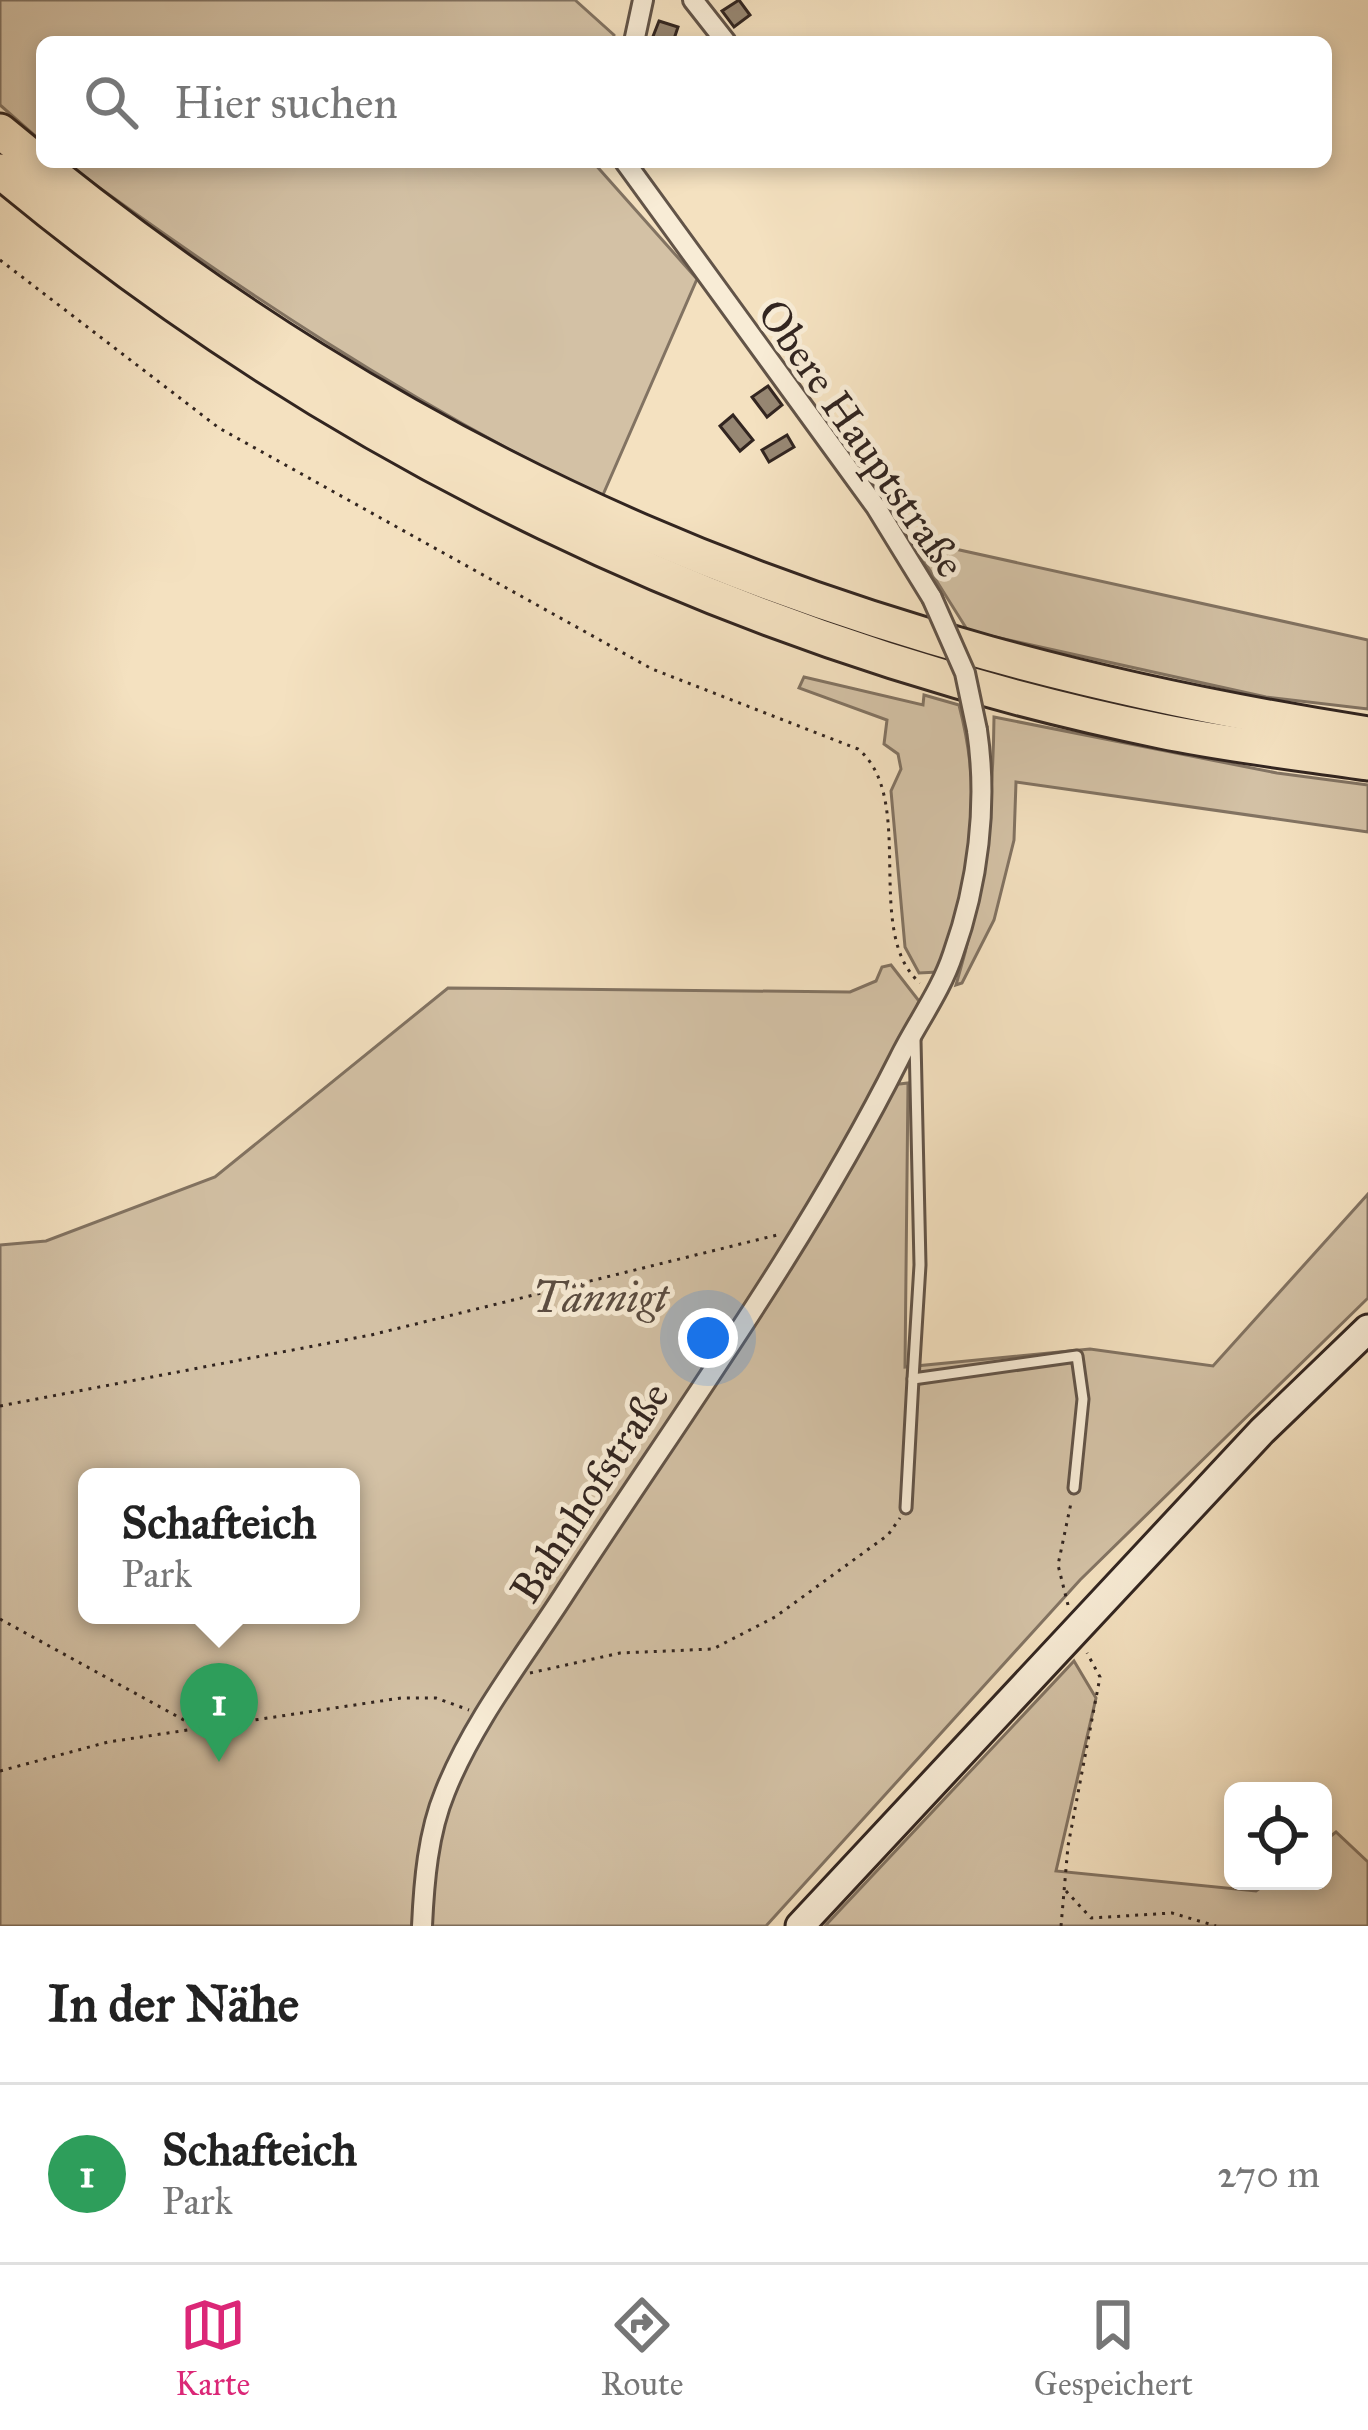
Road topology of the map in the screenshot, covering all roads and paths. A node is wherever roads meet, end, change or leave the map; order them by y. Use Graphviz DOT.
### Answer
graph roads {
  1 [pos="643,0"];
  2 [pos="693,0"];
  3 [pos="635,36"];
  4 [pos="721,36"];
  5 [pos="0,131"];
  6 [pos="36,160"];
  7 [pos="46,168"];
  8 [pos="629,168"];
  9 [pos="0,171"];
  10 [pos="0,260"];
  11 [pos="1368,734"];
  12 [pos="1368,763"];
  13 [pos="938,990"];
  14 [pos="914,1028"];
  15 [pos="804,1228"];
  16 [pos="1368,1329"];
  17 [pos="913,1379"];
  18 [pos="0,1406"];
  19 [pos="1074,1488"];
  20 [pos="906,1508"];
  21 [pos="0,1619"];
  22 [pos="1074,1631"];
  23 [pos="511,1678"];
  24 [pos="483,1723"];
  25 [pos="203,1730"];
  26 [pos="0,1771"];
  27 [pos="1064,1890"];
  28 [pos="1091,1918"];
  29 [pos="422,1926"];
  30 [pos="800,1926"];
  31 [pos="1060,1926"];
  32 [pos="1084,1926"];
  33 [pos="1216,1926"];
  1 -- 3 [label="street"];
  2 -- 4 [label="street"];
  5 -- 6 [label="highway"];
  7 -- 11 [label="highway"];
  8 -- 13 [label="street, Obere Hauptstraße, bridge"];
  9 -- 12 [label="highway"];
  10 -- 13 [label="path"];
  13 -- 14 [label="street, Bahnhofstraße"];
  14 -- 15 [label="street, Bahnhofstraße"];
  14 -- 17 [label="lane"];
  15 -- 18 [label="path"];
  15 -- 23 [label="street, Bahnhofstraße"];
  16 -- 22 [label="main road"];
  17 -- 19 [label="lane"];
  17 -- 20 [label="lane"];
  19 -- 22 [label="path"];
  20 -- 23 [label="path"];
  21 -- 25 [label="path"];
  22 -- 27 [label="path"];
  22 -- 30 [label="main road"];
  23 -- 24 [label="street, Bahnhofstraße"];
  24 -- 25 [label="path"];
  24 -- 29 [label="street, Bahnhofstraße"];
  25 -- 26 [label="path"];
  27 -- 28 [label="path"];
  27 -- 31 [label="path"];
  28 -- 32 [label="path"];
  28 -- 33 [label="path"];
}
